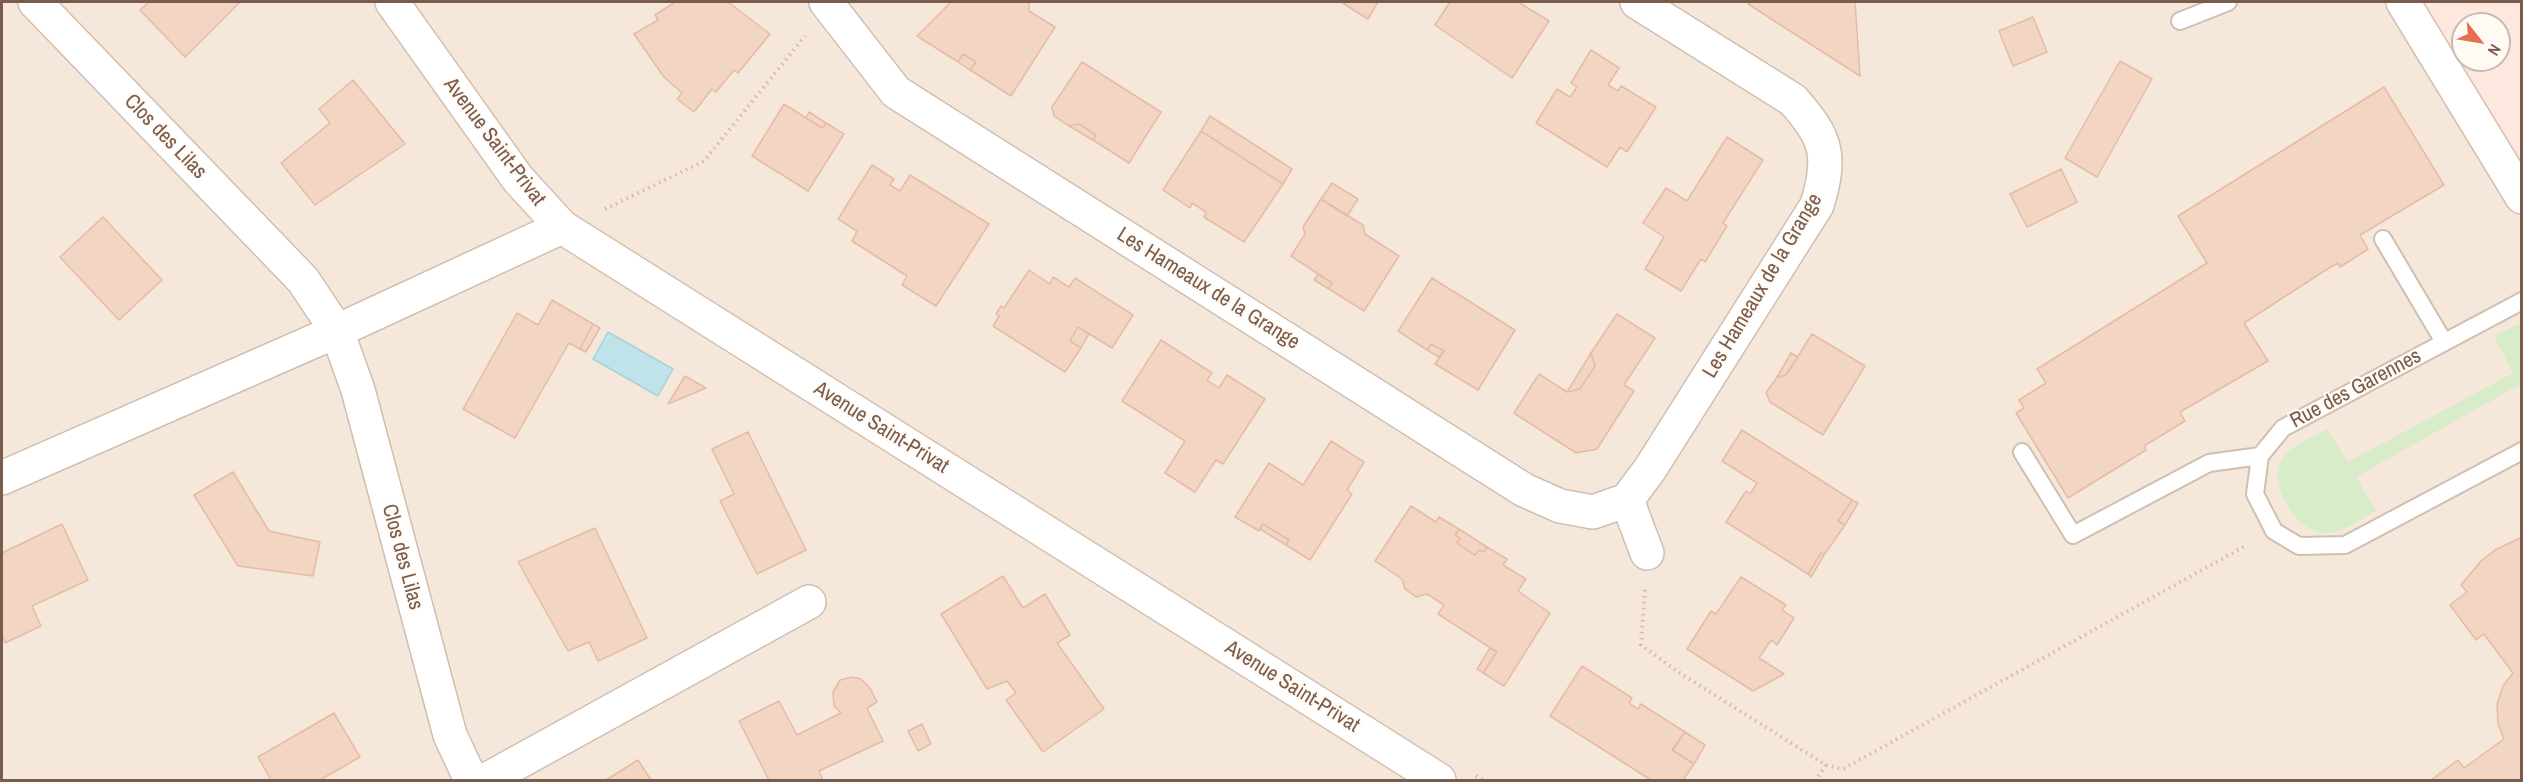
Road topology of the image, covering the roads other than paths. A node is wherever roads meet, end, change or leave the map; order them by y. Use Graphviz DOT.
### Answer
graph roads {
  1 [pos="35,2"];
  2 [pos="392,2"];
  3 [pos="1637,2"];
  4 [pos="2228,2"];
  5 [pos="2403,2"];
  6 [pos="829,6"];
  7 [pos="2180,21"];
  8 [pos="2522,196"];
  9 [pos="562,227"];
  10 [pos="2383,239"];
  11 [pos="2522,301"];
  12 [pos="337,331"];
  13 [pos="2444,342"];
  14 [pos="2522,451"];
  15 [pos="2022,452"];
  16 [pos="2260,456"];
  17 [pos="2,478"];
  18 [pos="1627,500"];
  19 [pos="1647,553"];
  20 [pos="808,602"];
  21 [pos="471,780"];
  22 [pos="486,780"];
  23 [pos="1439,780"];
  1 -- 12 [label="street, Clos des Lilas"];
  2 -- 9 [label="street, Avenue Saint-Privat"];
  3 -- 18 [label="street, Les Hameaux de la Grange"];
  4 -- 7 [label="lane"];
  5 -- 8 [label="street"];
  6 -- 18 [label="street, Les Hameaux de la Grange"];
  9 -- 12 [label="street"];
  9 -- 23 [label="street, Avenue Saint-Privat"];
  10 -- 13 [label="lane"];
  11 -- 13 [label="lane, Rue des Garennes"];
  12 -- 17 [label="street"];
  12 -- 21 [label="street, Clos des Lilas"];
  13 -- 16 [label="lane, Rue des Garennes"];
  14 -- 16 [label="lane"];
  15 -- 16 [label="lane"];
  18 -- 19 [label="street"];
  20 -- 22 [label="street"];
}
